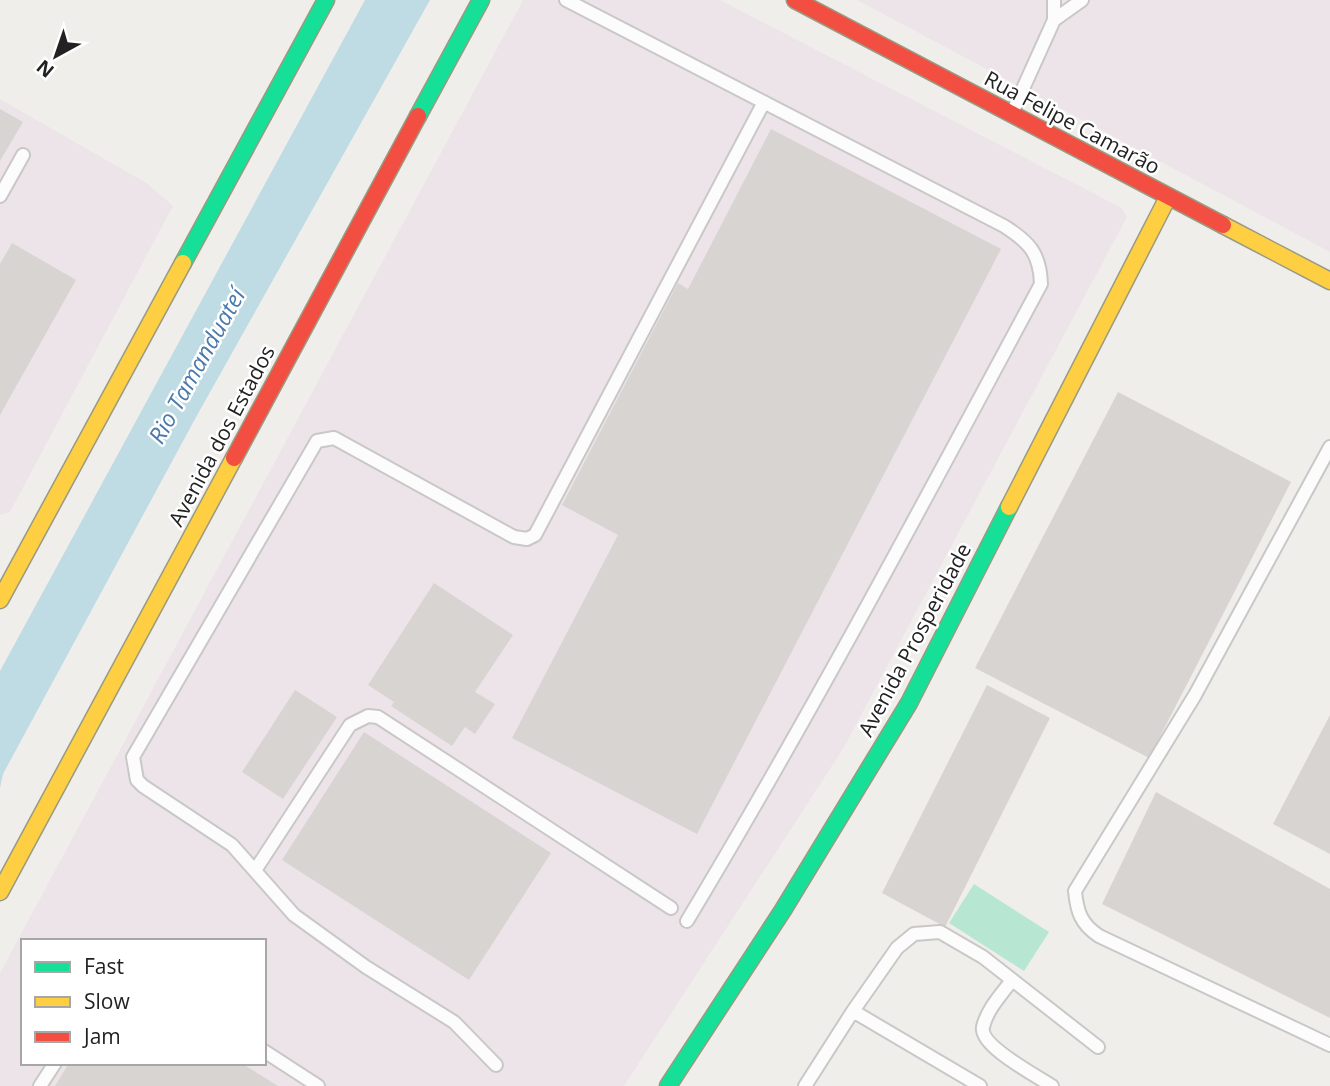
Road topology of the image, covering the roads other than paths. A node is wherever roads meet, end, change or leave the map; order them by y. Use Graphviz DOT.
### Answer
graph roads {
  1 [pos="326,0"];
  2 [pos="481,0"];
  3 [pos="565,0"];
  4 [pos="796,0"];
  5 [pos="1054,0"];
  6 [pos="1082,0"];
  7 [pos="1054,20"];
  8 [pos="764,102"];
  9 [pos="1012,114"];
  10 [pos="23,155"];
  11 [pos="0,196"];
  12 [pos="1168,197"];
  13 [pos="1330,281"];
  14 [pos="1330,447"];
  15 [pos="0,600"];
  16 [pos="256,869"];
  17 [pos="0,892"];
  18 [pos="671,908"];
  19 [pos="687,921"];
  20 [pos="1012,980"];
  21 [pos="853,1010"];
  22 [pos="1330,1045"];
  23 [pos="1098,1048"];
  24 [pos="266,1052"];
  25 [pos="54,1065"];
  26 [pos="496,1065"];
  27 [pos="40,1086"];
  28 [pos="318,1086"];
  29 [pos="668,1086"];
  30 [pos="806,1086"];
  31 [pos="980,1086"];
  32 [pos="1052,1086"];
  1 -- 15 [label="main road"];
  2 -- 17 [label="main road, Avenida dos Estados"];
  3 -- 8 [label="lane"];
  4 -- 9 [label="main road, Rua Felipe Camarão"];
  5 -- 7 [label="lane"];
  6 -- 7 [label="lane"];
  7 -- 9 [label="lane"];
  8 -- 16 [label="lane"];
  8 -- 19 [label="lane"];
  9 -- 12 [label="main road, Rua Felipe Camarão"];
  10 -- 11 [label="lane"];
  12 -- 13 [label="main road, Rua Felipe Camarão"];
  12 -- 29 [label="main road, Avenida Prosperidade"];
  14 -- 22 [label="lane"];
  16 -- 18 [label="lane"];
  16 -- 26 [label="lane"];
  20 -- 21 [label="lane"];
  20 -- 23 [label="lane"];
  20 -- 32 [label="lane"];
  21 -- 30 [label="lane"];
  21 -- 31 [label="lane"];
  24 -- 28 [label="lane"];
  25 -- 27 [label="lane"];
}
